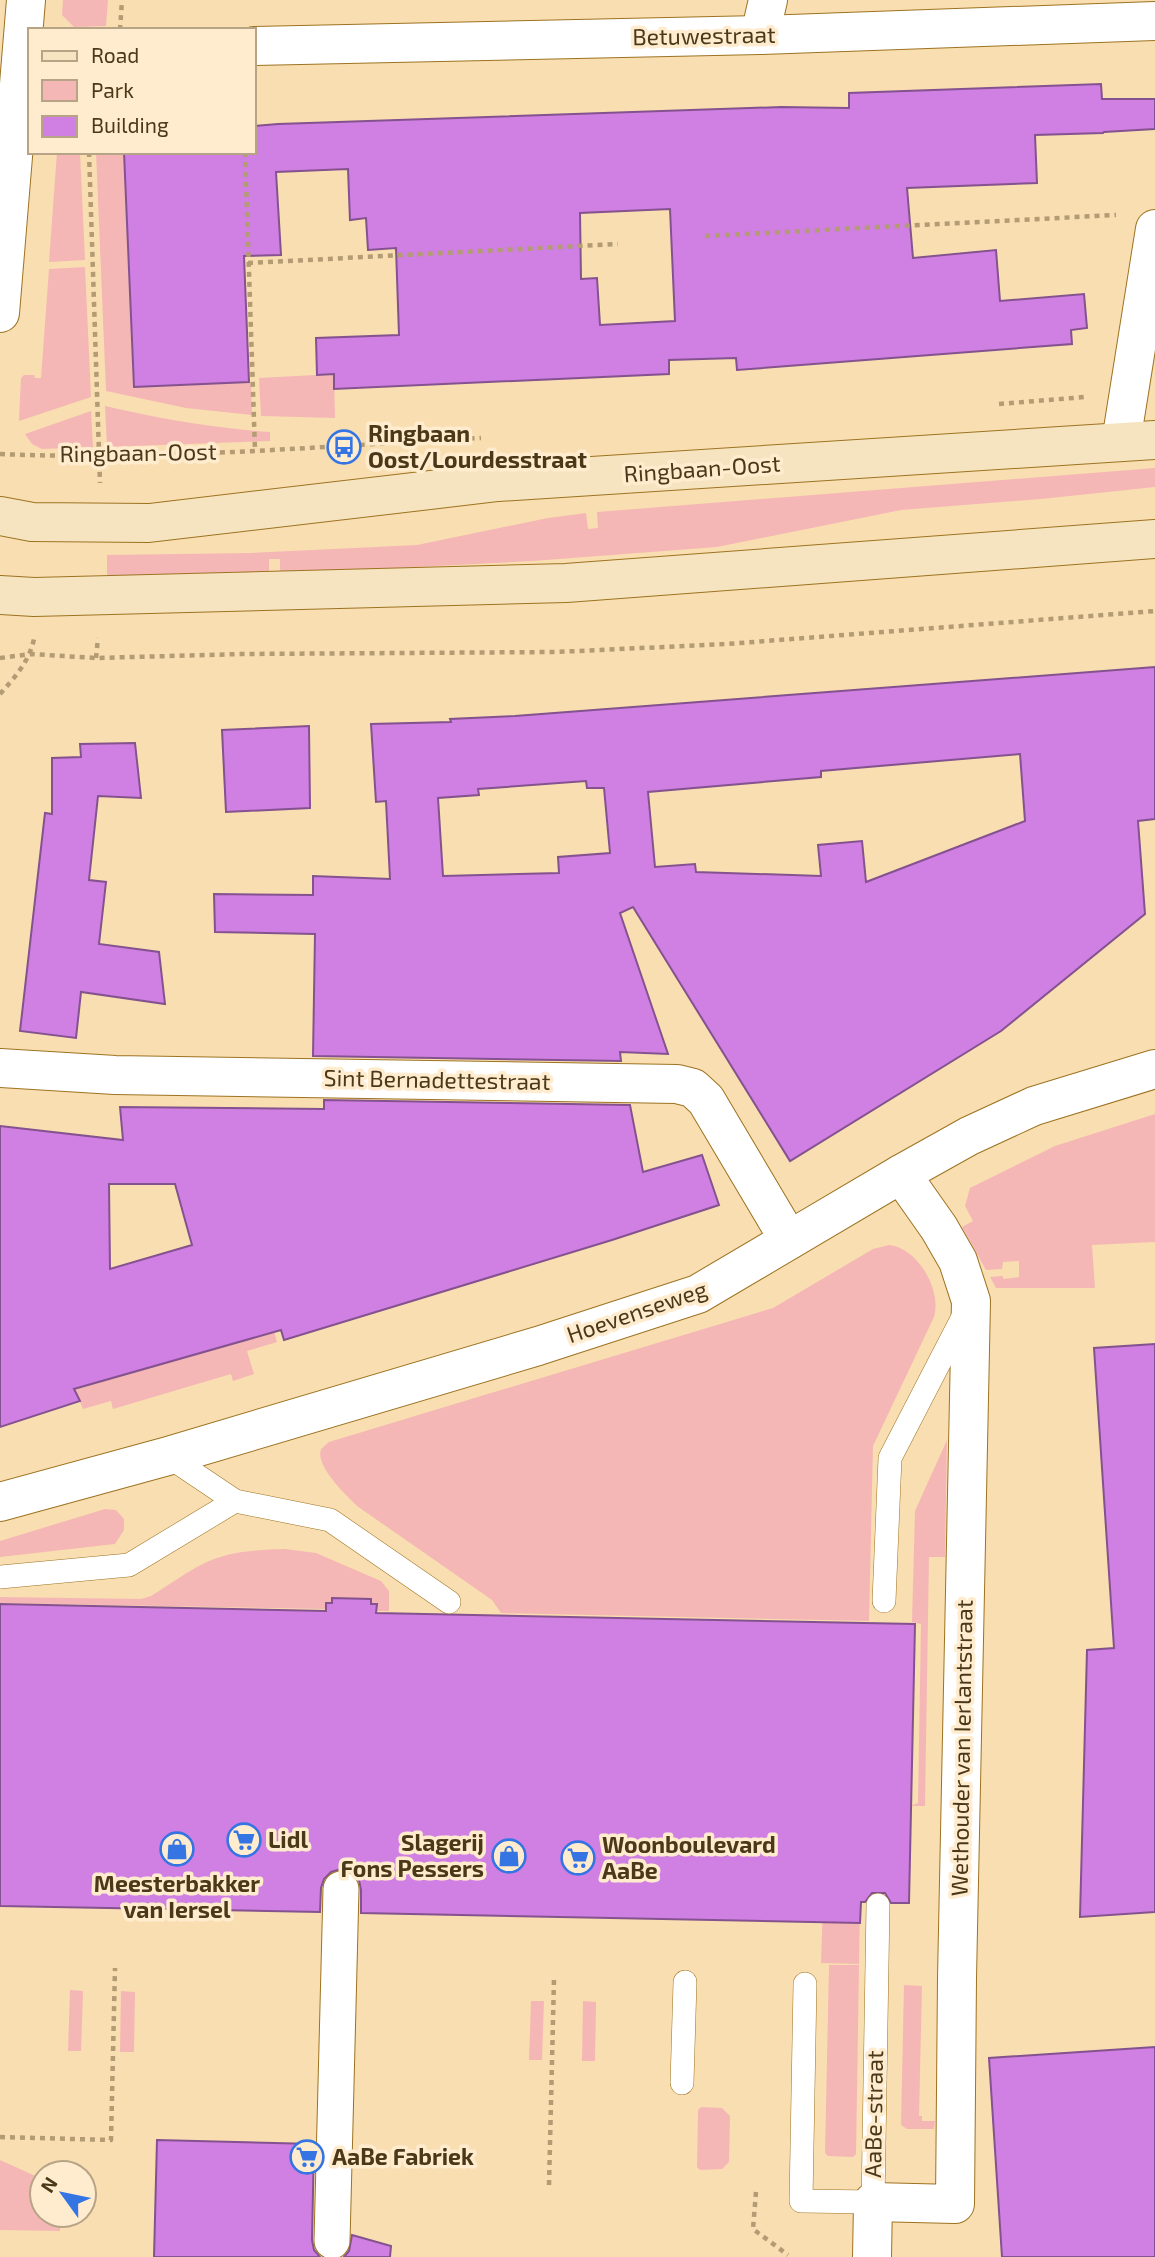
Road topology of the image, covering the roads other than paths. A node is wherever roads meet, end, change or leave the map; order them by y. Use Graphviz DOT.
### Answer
graph roads {
  1 [pos="26,0"];
  2 [pos="764,18"];
  3 [pos="1155,21"];
  4 [pos="256,46"];
  5 [pos="17,54"];
  6 [pos="1142,222"];
  7 [pos="0,313"];
  8 [pos="1138,441"];
  9 [pos="0,516"];
  10 [pos="1155,539"];
  11 [pos="0,596"];
  12 [pos="0,1068"];
  13 [pos="1155,1069"];
  14 [pos="901,1174"];
  15 [pos="789,1240"];
  16 [pos="971,1301"];
  17 [pos="168,1456"];
  18 [pos="235,1501"];
  19 [pos="0,1503"];
  20 [pos="0,1577"];
  21 [pos="884,1601"];
  22 [pos="449,1602"];
  23 [pos="341,1889"];
  24 [pos="878,1905"];
  25 [pos="685,1982"];
  26 [pos="805,1984"];
  27 [pos="682,2083"];
  28 [pos="873,2202"];
  29 [pos="332,2241"];
  30 [pos="872,2257"];
  1 -- 5 [label="street"];
  2 -- 3 [label="street, Betuwestraat"];
  2 -- 4 [label="street, Betuwestraat"];
  5 -- 7 [label="street"];
  6 -- 8 [label="street"];
  8 -- 9 [label="main road, Ringbaan-Oost"];
  10 -- 11 [label="main road"];
  12 -- 15 [label="street, Sint Bernadettestraat"];
  13 -- 14 [label="street, Hoevenseweg"];
  14 -- 15 [label="street, Hoevenseweg"];
  14 -- 16 [label="street, Wethouder van Ierlantstraat"];
  15 -- 17 [label="street, Hoevenseweg"];
  16 -- 21 [label="lane"];
  16 -- 28 [label="street, Wethouder van Ierlantstraat"];
  17 -- 18 [label="lane"];
  17 -- 19 [label="street, Hoevenseweg"];
  18 -- 20 [label="lane"];
  18 -- 22 [label="lane"];
  23 -- 29 [label="street"];
  24 -- 28 [label="lane, AaBe-straat"];
  25 -- 27 [label="lane"];
  26 -- 28 [label="lane, AaBe-straat"];
  28 -- 30 [label="street"];
}
